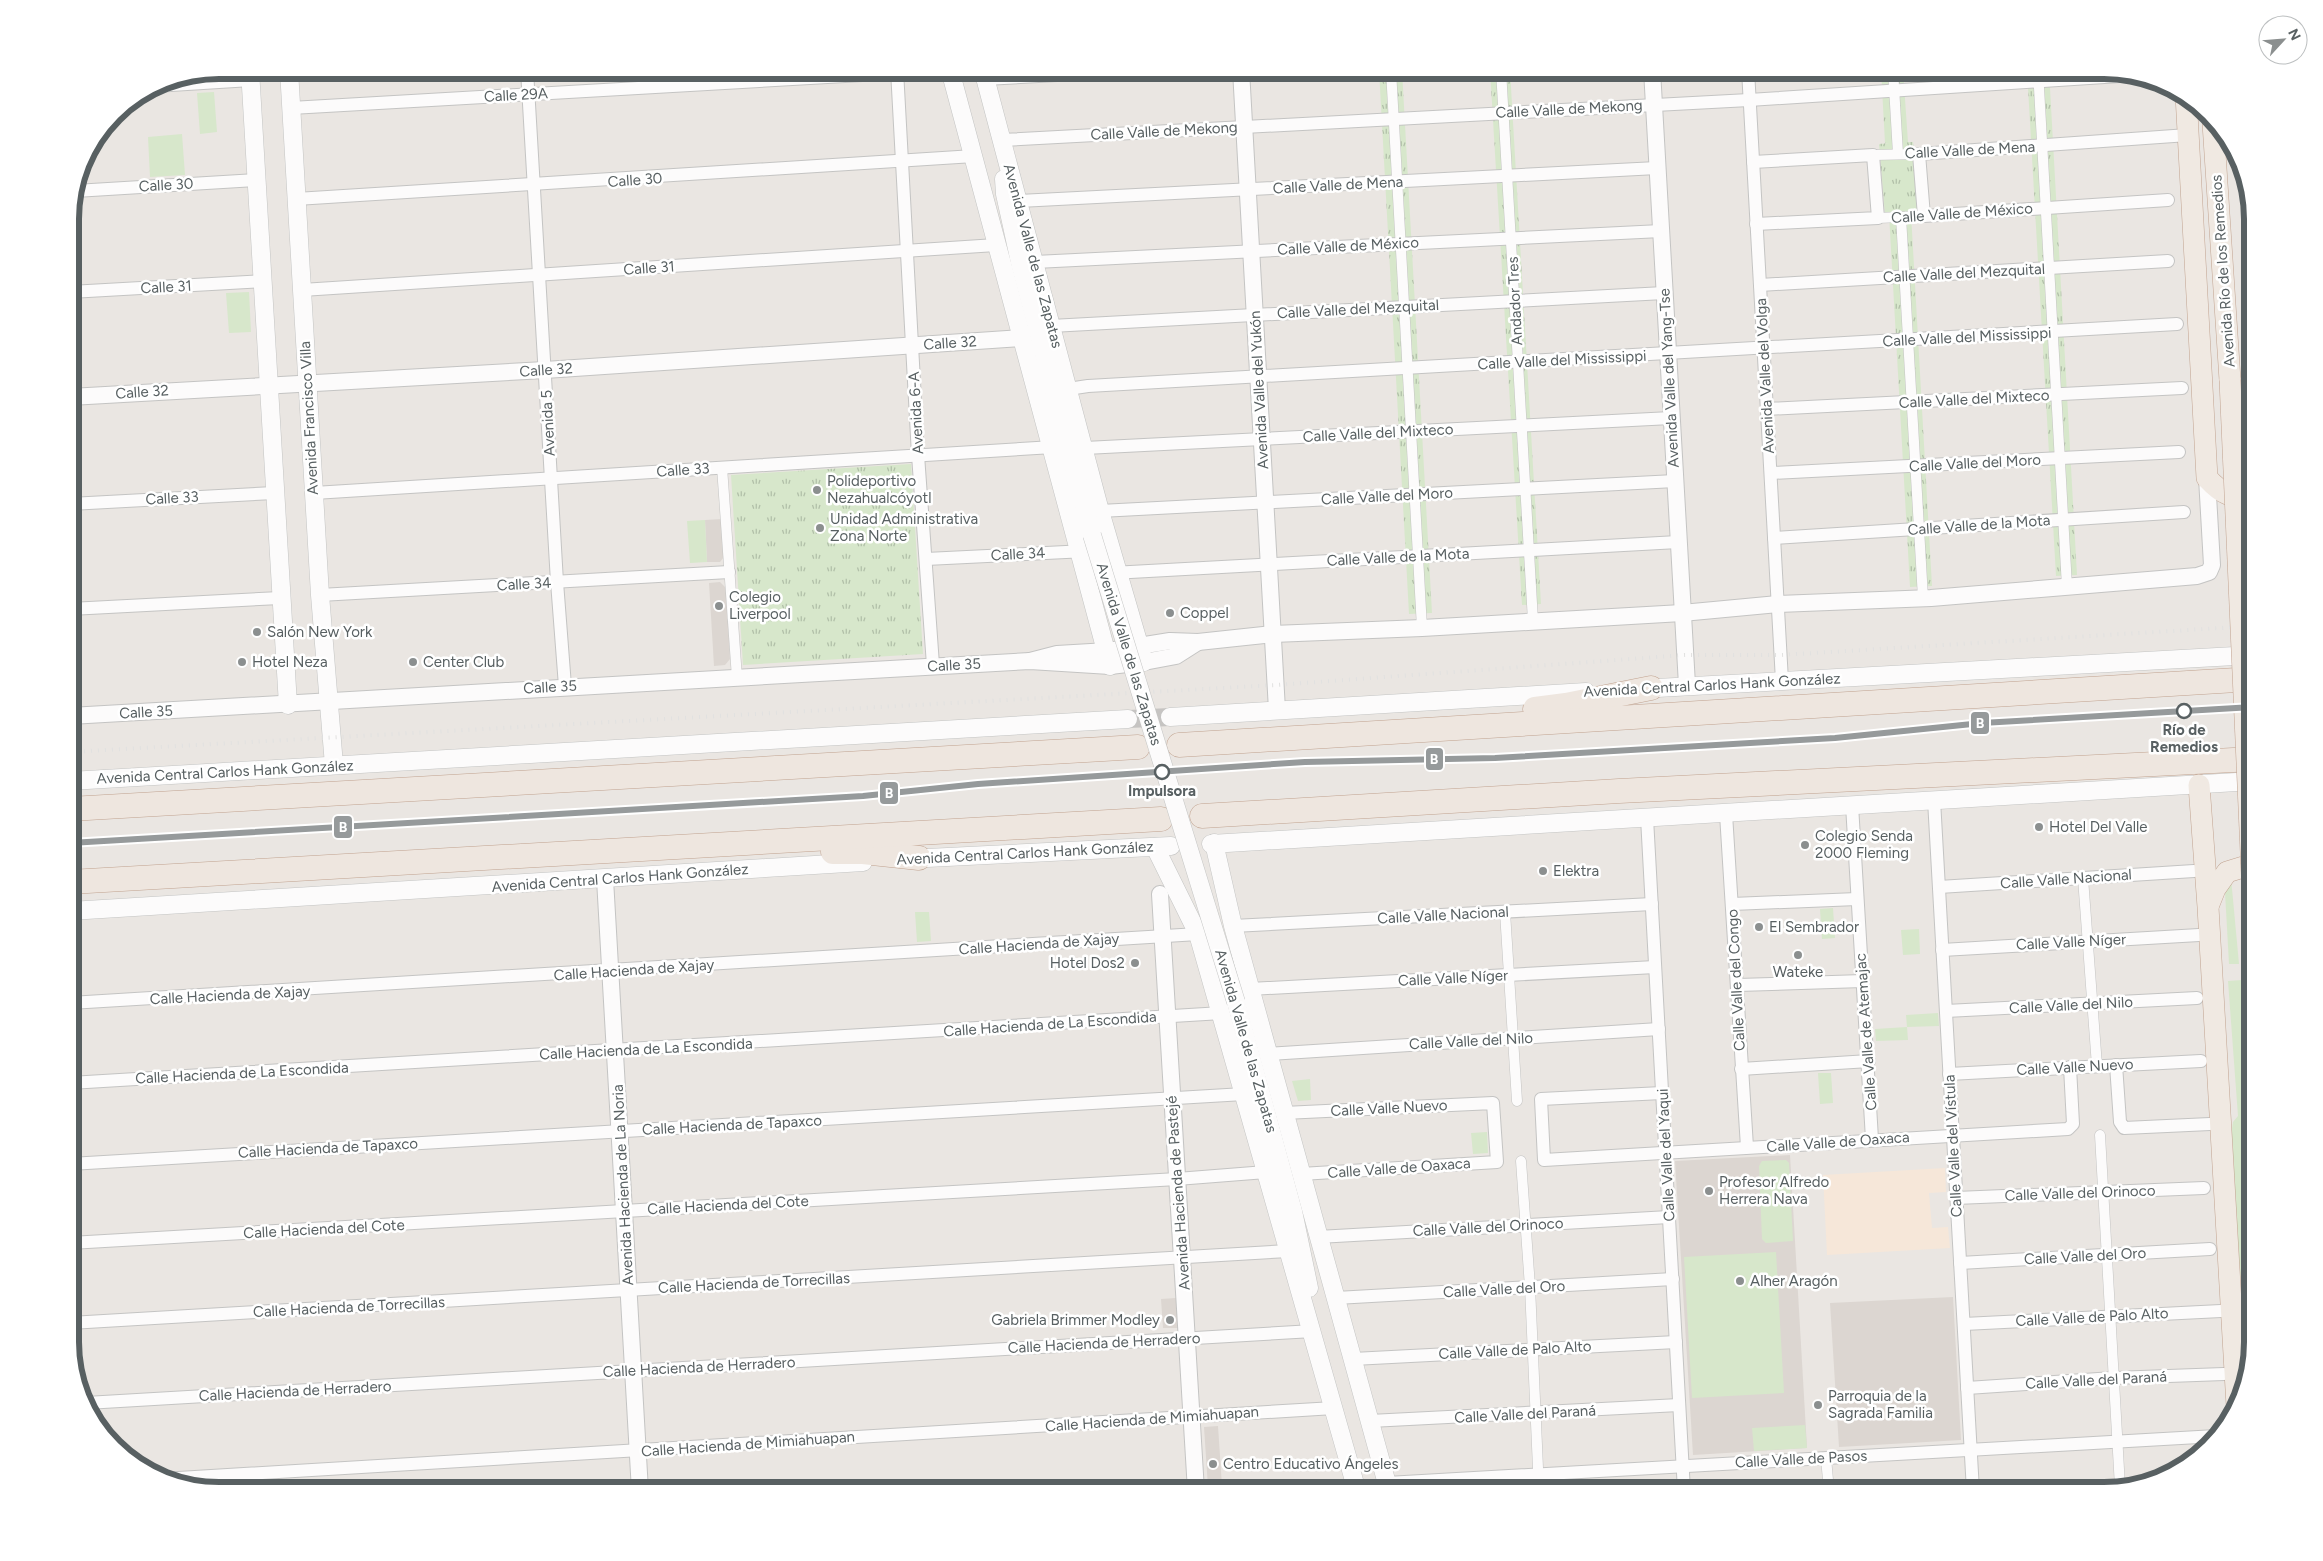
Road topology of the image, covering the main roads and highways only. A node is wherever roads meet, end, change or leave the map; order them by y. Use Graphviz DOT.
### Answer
graph roads {
  1 [pos="251,79"];
  2 [pos="289,79"];
  3 [pos="953,79"];
  4 [pos="985,79"];
  5 [pos="2187,106"];
  6 [pos="2214,132"];
  7 [pos="1002,140"];
  8 [pos="974,156"];
  9 [pos="1028,265"];
  10 [pos="2244,496"];
  11 [pos="1120,581"];
  12 [pos="1092,593"];
  13 [pos="1142,654"];
  14 [pos="2244,655"];
  15 [pos="1109,658"];
  16 [pos="2244,680"];
  17 [pos="1651,688"];
  18 [pos="2244,695"];
  19 [pos="288,705"];
  20 [pos="1170,717"];
  21 [pos="1128,719"];
  22 [pos="1338,736"];
  23 [pos="1179,745"];
  24 [pos="1138,748"];
  25 [pos="2244,759"];
  26 [pos="334,765"];
  27 [pos="79,780"];
  28 [pos="2244,782"];
  29 [pos="2199,785"];
  30 [pos="79,794"];
  31 [pos="197,801"];
  32 [pos="79,808"];
  33 [pos="1202,816"];
  34 [pos="1161,819"];
  35 [pos="747,844"];
  36 [pos="1163,846"];
  37 [pos="919,858"];
  38 [pos="2244,867"];
  39 [pos="79,881"];
  40 [pos="2208,907"];
  41 [pos="79,910"];
  42 [pos="1249,982"];
  43 [pos="1213,983"];
  44 [pos="1293,1211"];
  45 [pos="1312,1331"];
  46 [pos="1353,1359"];
  47 [pos="2236,1389"];
  48 [pos="1354,1482"];
  49 [pos="1387,1482"];
  1 -- 19 [label="main road"];
  2 -- 26 [label="main road, Avenida Francisco Villa"];
  3 -- 8 [label="main road, Avenida Valle de las Zapatas"];
  4 -- 7 [label="main road, Avenida Valle de las Zapatas"];
  5 -- 10 [label="highway"];
  6 -- 18 [label="highway, Avenida Río de los Remedios, bridge"];
  7 -- 9 [label="main road, Avenida Valle de las Zapatas"];
  7 -- 9 [label="main road, Avenida Valle de las Zapatas"];
  8 -- 9 [label="main road, Avenida Valle de las Zapatas"];
  8 -- 12 [label="main road, Avenida Valle de las Zapatas"];
  9 -- 11 [label="main road, Avenida Valle de las Zapatas"];
  9 -- 44 [label="main road, Avenida Valle de las Zapatas, bridge"];
  11 -- 12 [label="main road"];
  11 -- 13 [label="main road, Avenida Valle de las Zapatas"];
  12 -- 15 [label="main road, Avenida Valle de las Zapatas"];
  14 -- 17 [label="main road, Avenida Central Carlos Hank González"];
  16 -- 22 [label="highway, Avenida Central Carlos Hank González"];
  17 -- 20 [label="main road, Avenida Central Carlos Hank González"];
  17 -- 22 [label="highway"];
  21 -- 26 [label="main road, Avenida Central Carlos Hank González"];
  22 -- 23 [label="highway, Avenida Central Carlos Hank González"];
  24 -- 31 [label="highway, Avenida Central Carlos Hank González"];
  25 -- 33 [label="highway"];
  26 -- 27 [label="main road, Avenida Central Carlos Hank González"];
  28 -- 29 [label="main road"];
  29 -- 40 [label="highway"];
  29 -- 42 [label="main road, Avenida Valle de las Zapatas"];
  30 -- 31 [label="highway"];
  31 -- 32 [label="highway, Avenida Central Carlos Hank González"];
  34 -- 35 [label="highway, Avenida Central Carlos Hank González"];
  35 -- 37 [label="highway"];
  35 -- 39 [label="highway, Avenida Central Carlos Hank González"];
  36 -- 37 [label="main road, Avenida Central Carlos Hank González"];
  36 -- 43 [label="main road, Avenida Valle de las Zapatas"];
  37 -- 41 [label="main road, Avenida Central Carlos Hank González"];
  38 -- 40 [label="highway"];
  40 -- 47 [label="highway"];
  42 -- 43 [label="main road"];
  42 -- 46 [label="main road, Avenida Valle de las Zapatas"];
  43 -- 45 [label="main road, Avenida Valle de las Zapatas"];
  44 -- 45 [label="main road, Avenida Valle de las Zapatas"];
  44 -- 46 [label="main road, Avenida Valle de las Zapatas"];
  45 -- 48 [label="main road, Avenida Valle de las Zapatas"];
  46 -- 49 [label="main road, Avenida Valle de las Zapatas"];
}
